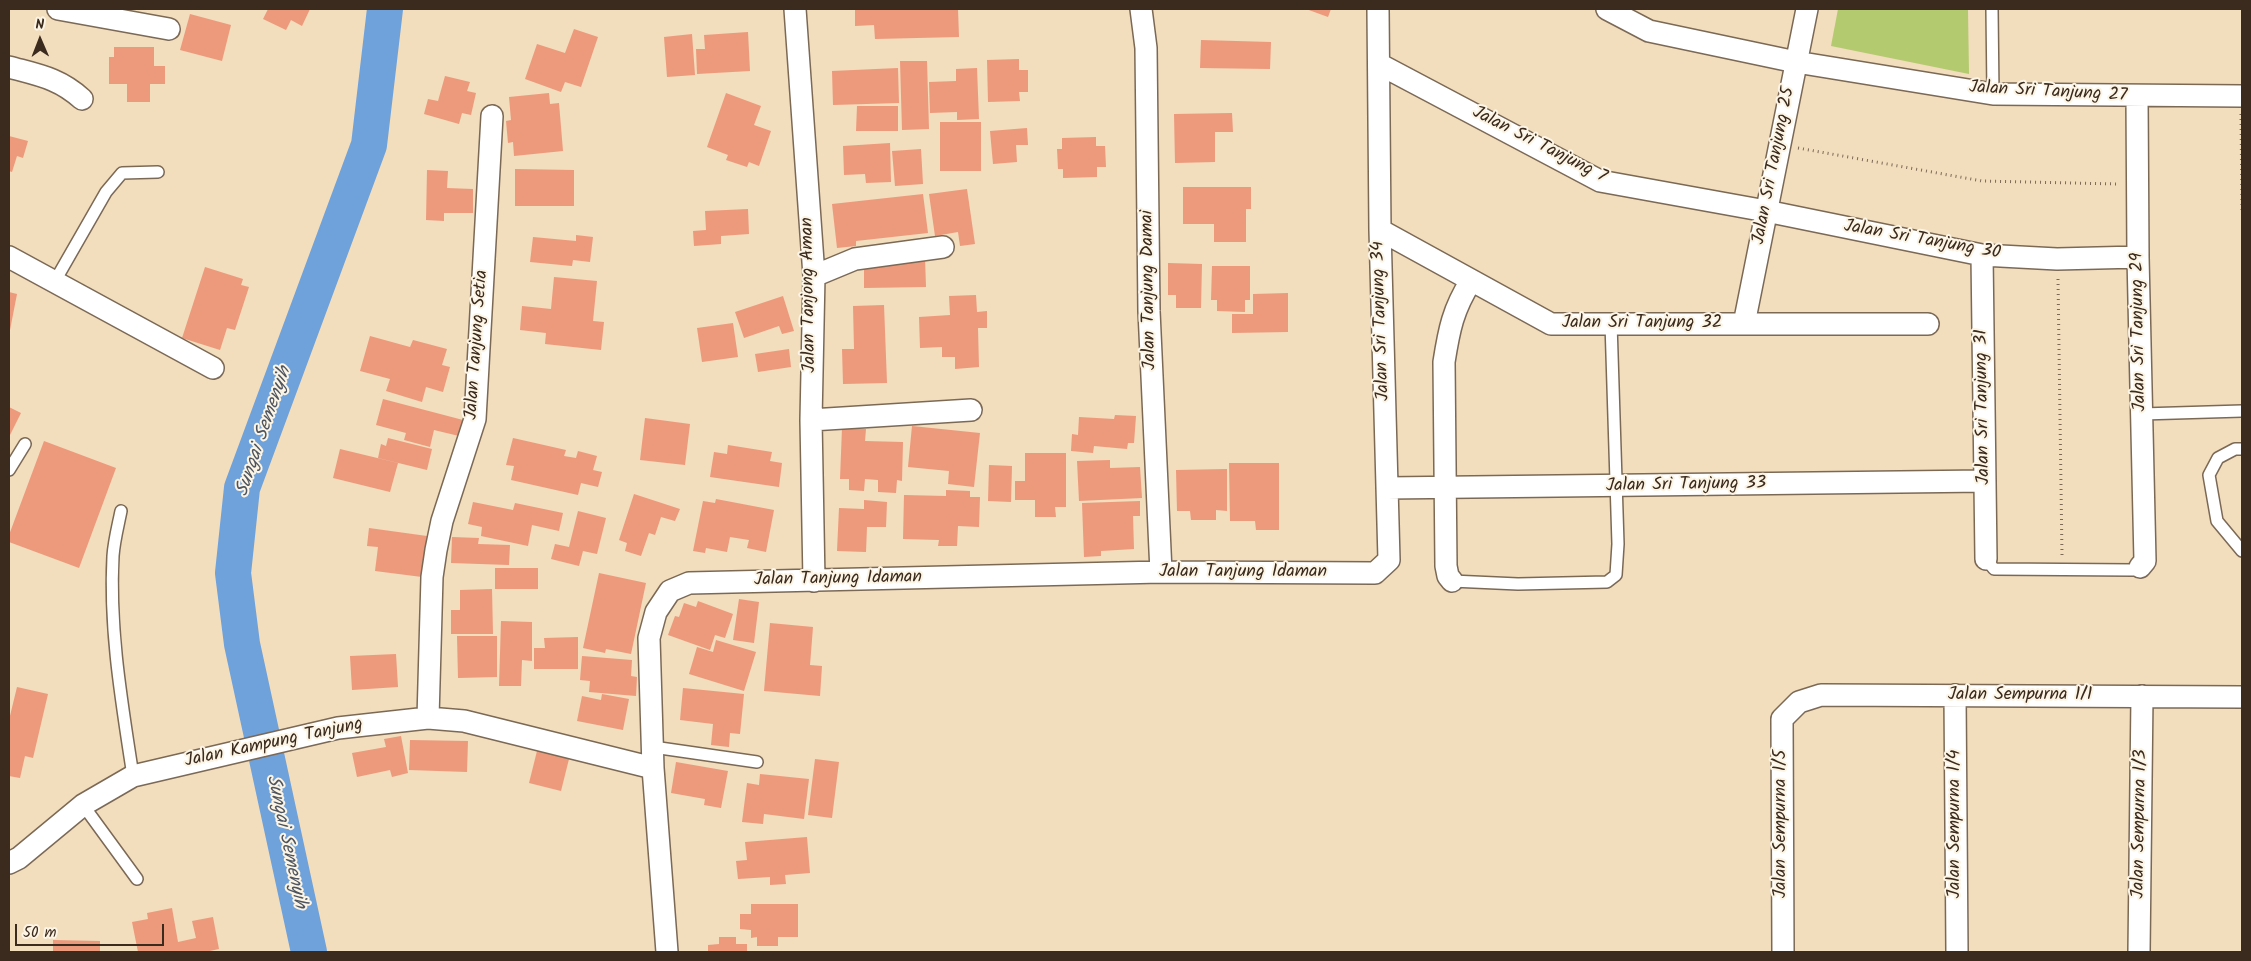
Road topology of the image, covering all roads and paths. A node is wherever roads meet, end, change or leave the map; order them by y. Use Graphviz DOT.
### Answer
graph roads {
  1 [pos="58,9"];
  2 [pos="795,9"];
  3 [pos="1140,9"];
  4 [pos="1378,9"];
  5 [pos="1607,9"];
  6 [pos="1807,9"];
  7 [pos="1992,9"];
  8 [pos="1632,15"];
  9 [pos="170,29"];
  10 [pos="1796,62"];
  11 [pos="1379,64"];
  12 [pos="9,67"];
  13 [pos="1993,94"];
  14 [pos="2242,96"];
  15 [pos="2138,97"];
  16 [pos="82,99"];
  17 [pos="492,116"];
  18 [pos="1780,145"];
  19 [pos="158,172"];
  20 [pos="2139,185"];
  21 [pos="1766,211"];
  22 [pos="2242,214"];
  23 [pos="1380,230"];
  24 [pos="943,247"];
  25 [pos="1982,255"];
  26 [pos="9,257"];
  27 [pos="2138,257"];
  28 [pos="2057,258"];
  29 [pos="814,276"];
  30 [pos="55,281"];
  31 [pos="1471,281"];
  32 [pos="1611,323"];
  33 [pos="1744,324"];
  34 [pos="1928,324"];
  35 [pos="213,368"];
  36 [pos="971,410"];
  37 [pos="2242,411"];
  38 [pos="2142,414"];
  39 [pos="811,420"];
  40 [pos="25,444"];
  41 [pos="2242,449"];
  42 [pos="9,470"];
  43 [pos="1985,481"];
  44 [pos="1615,487"];
  45 [pos="1387,488"];
  46 [pos="1446,488"];
  47 [pos="121,511"];
  48 [pos="2242,551"];
  49 [pos="1986,559"];
  50 [pos="2140,567"];
  51 [pos="2062,569"];
  52 [pos="1161,572"];
  53 [pos="1375,573"];
  54 [pos="814,581"];
  55 [pos="1452,581"];
  56 [pos="1955,696"];
  57 [pos="2142,696"];
  58 [pos="2242,698"];
  59 [pos="1798,702"];
  60 [pos="428,718"];
  61 [pos="653,757"];
  62 [pos="757,762"];
  63 [pos="133,776"];
  64 [pos="83,805"];
  65 [pos="9,863"];
  66 [pos="137,878"];
  67 [pos="667,952"];
  68 [pos="1783,952"];
  69 [pos="1957,952"];
  70 [pos="2139,952"];
  1 -- 9 [label="street"];
  2 -- 29 [label="street, Jalan Tanjong Aman"];
  3 -- 52 [label="street, Jalan Tanjung Damai"];
  4 -- 11 [label="street, Jalan Sri Tanjung 34"];
  5 -- 8 [label="street, Jalan Sri Tanjung 27"];
  6 -- 10 [label="street, Jalan Sri Tanjung 25"];
  7 -- 13 [label="lane"];
  8 -- 10 [label="street, Jalan Sri Tanjung 27"];
  10 -- 13 [label="street, Jalan Sri Tanjung 27"];
  10 -- 18 [label="street, Jalan Sri Tanjung 25"];
  11 -- 21 [label="street, Jalan Sri Tanjung 7"];
  11 -- 23 [label="street, Jalan Sri Tanjung 34"];
  12 -- 16 [label="street"];
  13 -- 15 [label="street, Jalan Sri Tanjung 27"];
  14 -- 15 [label="street, Jalan Sri Tanjung 27"];
  14 -- 22 [label="path"];
  15 -- 20 [label="street, Jalan Sri Tanjung 29"];
  17 -- 60 [label="street, Jalan Tanjung Setia"];
  18 -- 20 [label="path"];
  18 -- 21 [label="street, Jalan Sri Tanjung 25"];
  19 -- 30 [label="lane"];
  20 -- 27 [label="street, Jalan Sri Tanjung 29"];
  21 -- 25 [label="street, Jalan Sri Tanjung 30"];
  21 -- 33 [label="street, Jalan Sri Tanjung 25"];
  23 -- 31 [label="street, Jalan Sri Tanjung 32"];
  23 -- 45 [label="street, Jalan Sri Tanjung 34"];
  24 -- 29 [label="street"];
  25 -- 28 [label="street, Jalan Sri Tanjung 30"];
  25 -- 43 [label="street, Jalan Sri Tanjung 31"];
  26 -- 30 [label="street"];
  27 -- 28 [label="street, Jalan Sri Tanjung 30"];
  27 -- 38 [label="street, Jalan Sri Tanjung 29"];
  28 -- 51 [label="path"];
  29 -- 39 [label="street, Jalan Tanjong Aman"];
  30 -- 35 [label="street"];
  31 -- 32 [label="street, Jalan Sri Tanjung 32"];
  31 -- 46 [label="street"];
  32 -- 33 [label="street, Jalan Sri Tanjung 32"];
  32 -- 44 [label="lane"];
  33 -- 34 [label="street, Jalan Sri Tanjung 32"];
  36 -- 39 [label="street"];
  37 -- 38 [label="lane"];
  38 -- 50 [label="street, Jalan Sri Tanjung 29"];
  39 -- 54 [label="street, Jalan Tanjong Aman"];
  40 -- 42 [label="lane"];
  41 -- 48 [label="lane"];
  43 -- 44 [label="street, Jalan Sri Tanjung 33"];
  43 -- 49 [label="street, Jalan Sri Tanjung 31"];
  44 -- 46 [label="street, Jalan Sri Tanjung 33"];
  44 -- 55 [label="lane"];
  45 -- 46 [label="street, Jalan Sri Tanjung 33"];
  45 -- 53 [label="street, Jalan Sri Tanjung 34"];
  46 -- 55 [label="street"];
  47 -- 63 [label="lane"];
  49 -- 51 [label="lane"];
  50 -- 51 [label="lane"];
  52 -- 53 [label="street, Jalan Tanjung Idaman"];
  52 -- 54 [label="street, Jalan Tanjung Idaman"];
  54 -- 61 [label="street, Jalan Tanjung Idaman"];
  56 -- 57 [label="street, Jalan Sempurna 1/1"];
  56 -- 59 [label="street, Jalan Sempurna 1/1"];
  56 -- 69 [label="street, Jalan Sempurna 1/4"];
  57 -- 58 [label="street, Jalan Sempurna 1/1"];
  57 -- 70 [label="street, Jalan Sempurna 1/3"];
  59 -- 68 [label="street, Jalan Sempurna 1/5"];
  60 -- 61 [label="street, Jalan Kampung Tanjung"];
  60 -- 63 [label="street, Jalan Kampung Tanjung"];
  61 -- 62 [label="lane"];
  61 -- 67 [label="street, Jalan Tanjung Idaman"];
  63 -- 64 [label="street, Jalan Kampung Tanjung"];
  64 -- 65 [label="street, Jalan Kampung Tanjung"];
  64 -- 66 [label="lane"];
}
